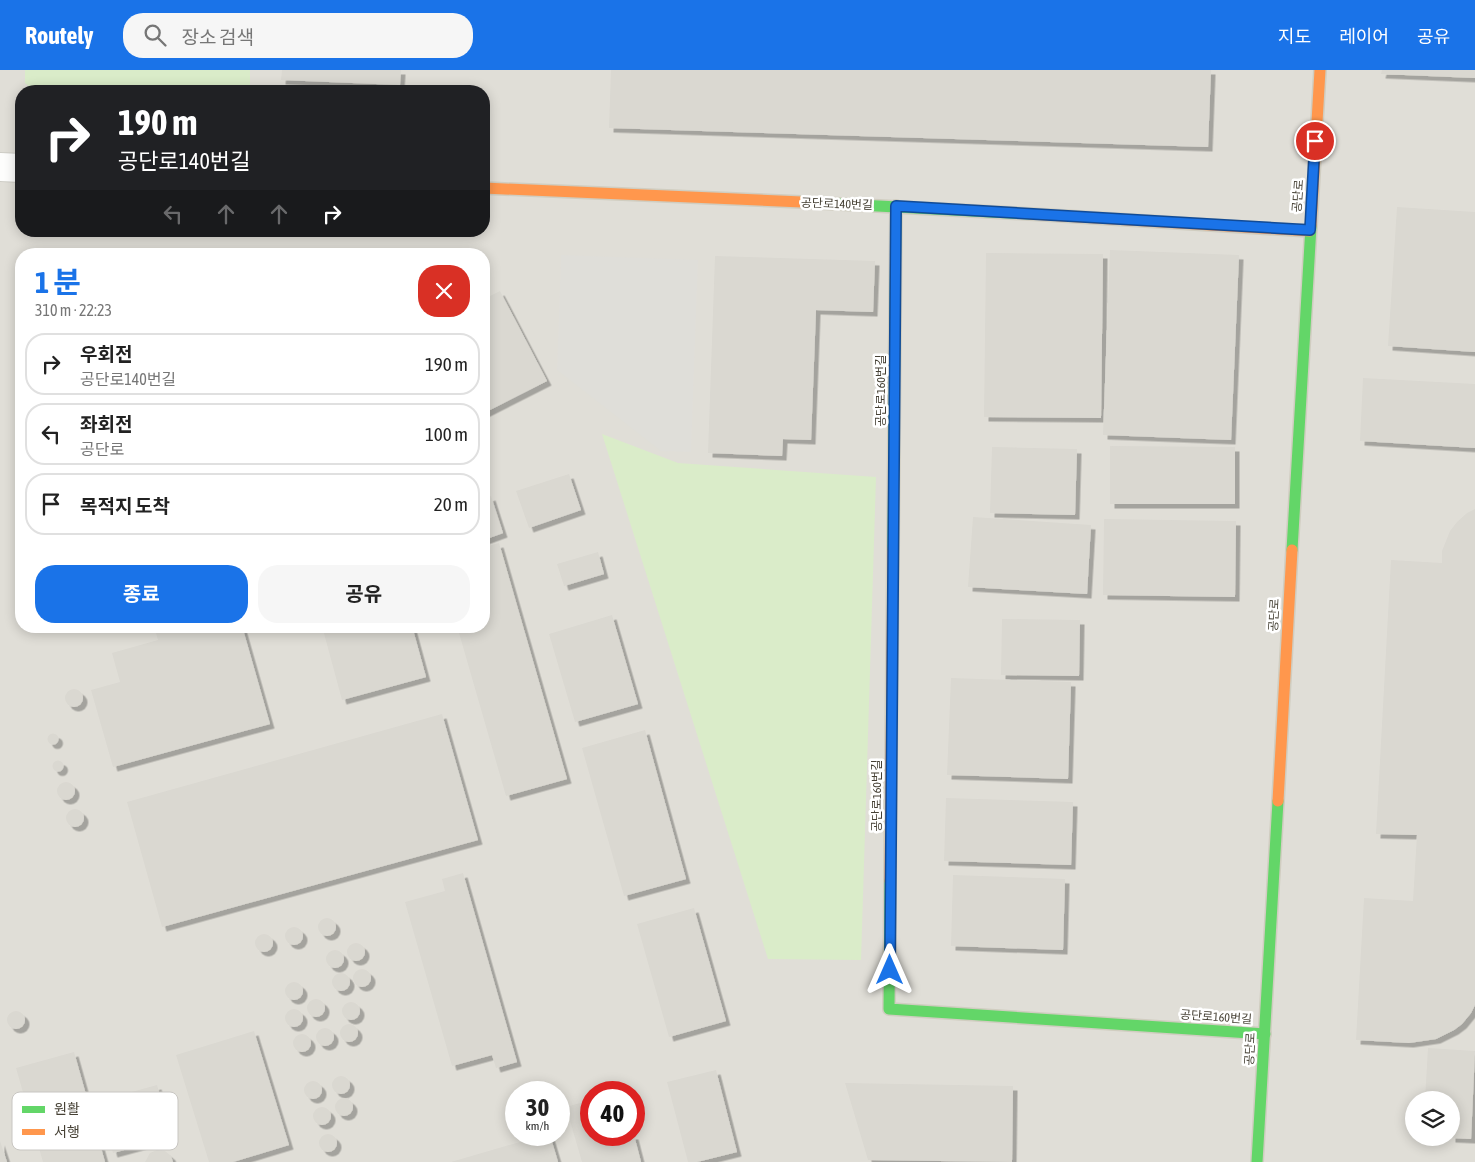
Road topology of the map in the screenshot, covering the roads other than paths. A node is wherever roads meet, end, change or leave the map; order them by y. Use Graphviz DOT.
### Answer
graph roads {
  1 [pos="1320,70"];
  2 [pos="0,167"];
  3 [pos="15,168"];
  4 [pos="490,188"];
  5 [pos="896,206"];
  6 [pos="1310,230"];
  7 [pos="1265,1034"];
  8 [pos="1257,1162"];
  1 -- 6 [label="street, 공단로"];
  2 -- 3 [label="street"];
  4 -- 5 [label="street, 공단로140번길"];
  5 -- 6 [label="street, 공단로140번길"];
  5 -- 7 [label="street, 공단로160번길"];
  6 -- 7 [label="street, 공단로"];
  7 -- 8 [label="street, 공단로"];
}
